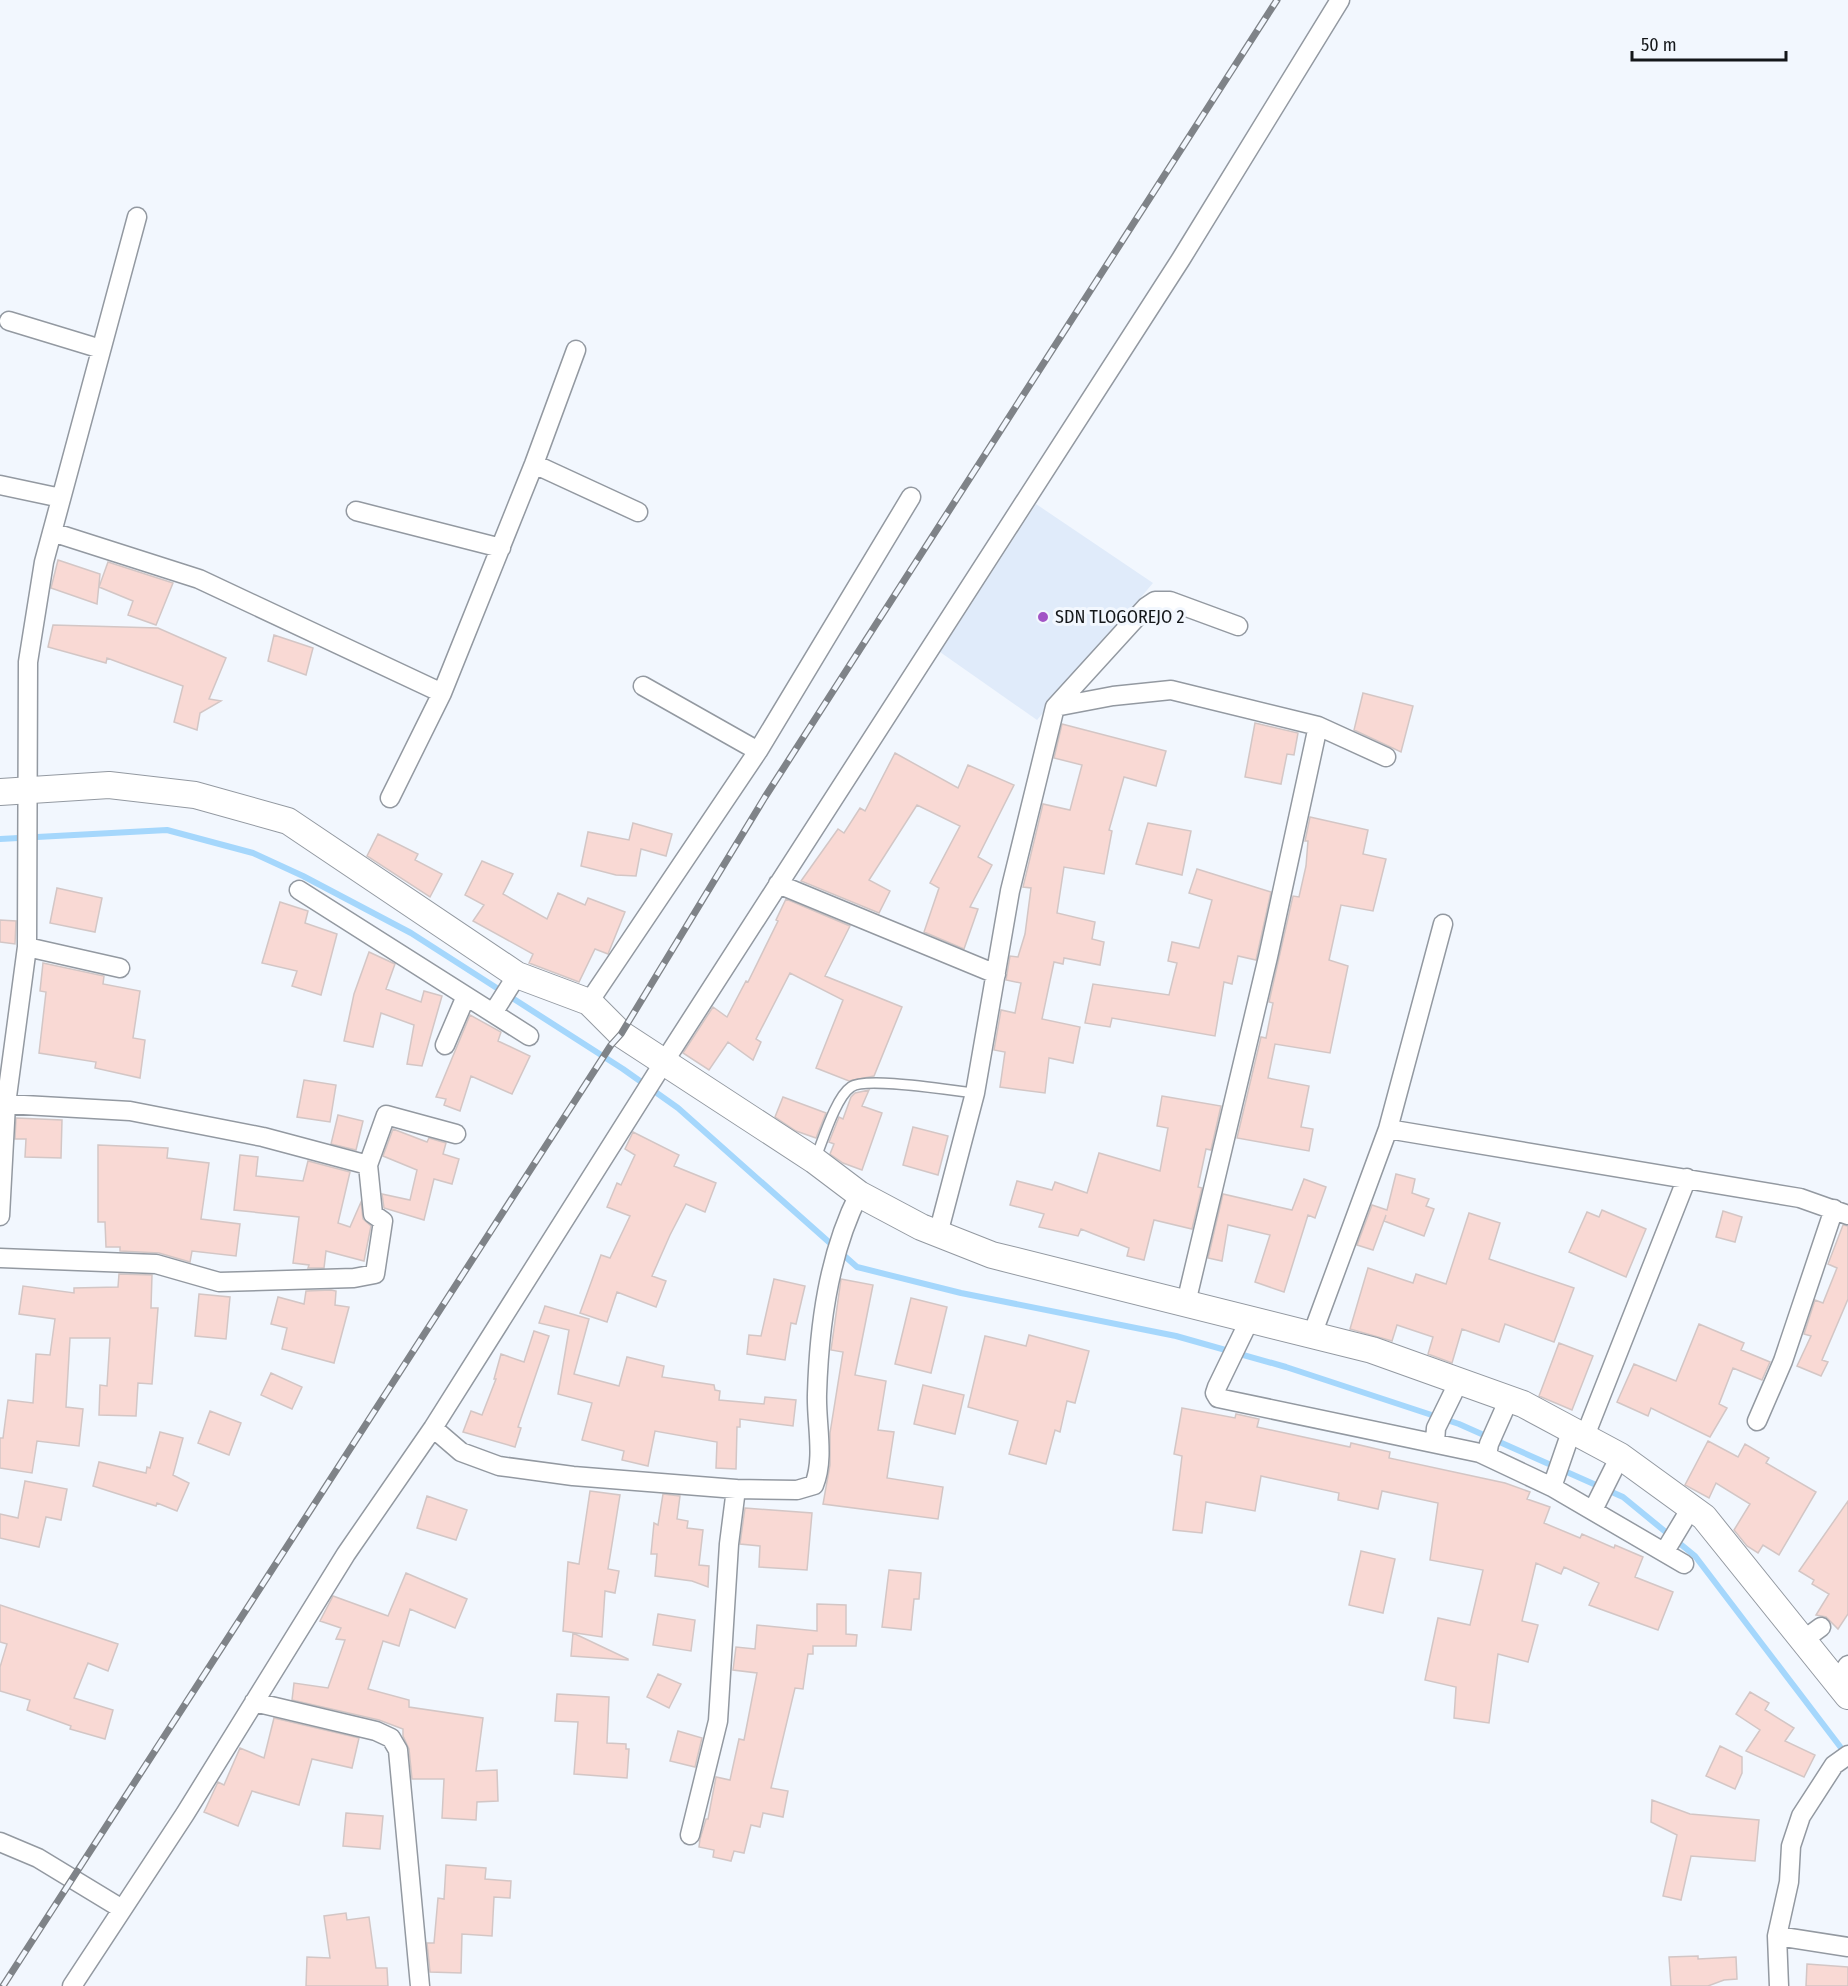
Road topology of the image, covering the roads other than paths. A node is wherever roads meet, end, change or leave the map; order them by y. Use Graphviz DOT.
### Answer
graph roads {
  1 [pos="1340,0"];
  2 [pos="137,217"];
  3 [pos="9,321"];
  4 [pos="101,349"];
  5 [pos="576,350"];
  6 [pos="534,464"];
  7 [pos="0,485"];
  8 [pos="911,497"];
  9 [pos="61,498"];
  10 [pos="356,510"];
  11 [pos="638,512"];
  12 [pos="52,532"];
  13 [pos="501,548"];
  14 [pos="1238,626"];
  15 [pos="643,686"];
  16 [pos="442,693"];
  17 [pos="1055,707"];
  18 [pos="1318,726"];
  19 [pos="758,751"];
  20 [pos="1386,758"];
  21 [pos="0,792"];
  22 [pos="390,798"];
  23 [pos="26,801"];
  24 [pos="778,884"];
  25 [pos="299,890"];
  26 [pos="1443,924"];
  27 [pos="27,947"];
  28 [pos="120,968"];
  29 [pos="996,974"];
  30 [pos="517,978"];
  31 [pos="466,996"];
  32 [pos="589,1002"];
  33 [pos="497,1007"];
  34 [pos="529,1036"];
  35 [pos="445,1045"];
  36 [pos="664,1062"];
  37 [pos="975,1093"];
  38 [pos="6,1104"];
  39 [pos="1388,1129"];
  40 [pos="456,1134"];
  41 [pos="814,1160"];
  42 [pos="368,1165"];
  43 [pos="1687,1178"];
  44 [pos="859,1194"];
  45 [pos="1841,1212"];
  46 [pos="0,1216"];
  47 [pos="938,1234"];
  48 [pos="0,1258"];
  49 [pos="1186,1303"];
  50 [pos="1245,1329"];
  51 [pos="1312,1335"];
  52 [pos="1457,1387"];
  53 [pos="1505,1407"];
  54 [pos="1757,1421"];
  55 [pos="433,1428"];
  56 [pos="1435,1435"];
  57 [pos="1574,1436"];
  58 [pos="1488,1450"];
  59 [pos="1617,1462"];
  60 [pos="1553,1482"];
  61 [pos="736,1489"];
  62 [pos="1597,1503"];
  63 [pos="1688,1514"];
  64 [pos="1667,1548"];
  65 [pos="1684,1564"];
  66 [pos="1844,1681"];
  67 [pos="254,1702"];
  68 [pos="1841,1760"];
  69 [pos="690,1835"];
  70 [pos="0,1842"];
  71 [pos="122,1909"];
  72 [pos="1777,1936"];
  73 [pos="1848,1947"];
  74 [pos="72,1986"];
  75 [pos="420,1986"];
  76 [pos="1779,1986"];
  1 -- 24 [label="street"];
  2 -- 4 [label="street"];
  3 -- 4 [label="street"];
  4 -- 9 [label="street"];
  5 -- 6 [label="street"];
  6 -- 11 [label="street"];
  6 -- 13 [label="street"];
  7 -- 9 [label="street"];
  8 -- 19 [label="street"];
  9 -- 12 [label="street"];
  10 -- 13 [label="street"];
  12 -- 16 [label="street"];
  12 -- 23 [label="street"];
  13 -- 16 [label="street"];
  14 -- 17 [label="street"];
  15 -- 19 [label="street"];
  16 -- 22 [label="street"];
  17 -- 18 [label="street"];
  17 -- 29 [label="street"];
  18 -- 20 [label="street"];
  18 -- 49 [label="street"];
  19 -- 32 [label="street"];
  21 -- 23 [label="main road"];
  23 -- 27 [label="street"];
  23 -- 30 [label="main road"];
  24 -- 29 [label="street"];
  24 -- 36 [label="street"];
  25 -- 31 [label="street"];
  26 -- 39 [label="street"];
  27 -- 28 [label="street"];
  27 -- 38 [label="street"];
  29 -- 37 [label="street"];
  30 -- 32 [label="main road"];
  30 -- 33 [label="street"];
  31 -- 33 [label="street"];
  31 -- 35 [label="street"];
  32 -- 36 [label="main road"];
  33 -- 34 [label="street"];
  36 -- 41 [label="main road"];
  36 -- 55 [label="street"];
  37 -- 41 [label="lane"];
  37 -- 47 [label="street"];
  38 -- 42 [label="street"];
  38 -- 46 [label="street"];
  39 -- 43 [label="street"];
  39 -- 51 [label="street"];
  40 -- 42 [label="street"];
  41 -- 44 [label="main road"];
  42 -- 48 [label="street"];
  43 -- 45 [label="street"];
  43 -- 57 [label="street"];
  44 -- 47 [label="main road"];
  44 -- 61 [label="street"];
  45 -- 54 [label="street"];
  47 -- 49 [label="main road"];
  49 -- 50 [label="main road"];
  50 -- 51 [label="main road"];
  50 -- 56 [label="street"];
  51 -- 52 [label="main road"];
  52 -- 53 [label="main road"];
  52 -- 56 [label="street"];
  53 -- 57 [label="main road"];
  53 -- 58 [label="street"];
  55 -- 61 [label="street"];
  55 -- 67 [label="street"];
  56 -- 58 [label="street"];
  57 -- 59 [label="main road"];
  57 -- 60 [label="street"];
  58 -- 60 [label="street"];
  59 -- 62 [label="street"];
  59 -- 63 [label="main road"];
  60 -- 62 [label="street"];
  61 -- 69 [label="street"];
  62 -- 64 [label="street"];
  63 -- 64 [label="street"];
  63 -- 66 [label="main road"];
  64 -- 65 [label="street"];
  67 -- 71 [label="street"];
  67 -- 75 [label="street"];
  68 -- 72 [label="street"];
  70 -- 71 [label="street"];
  71 -- 74 [label="street"];
  72 -- 73 [label="street"];
  72 -- 76 [label="street"];
}
